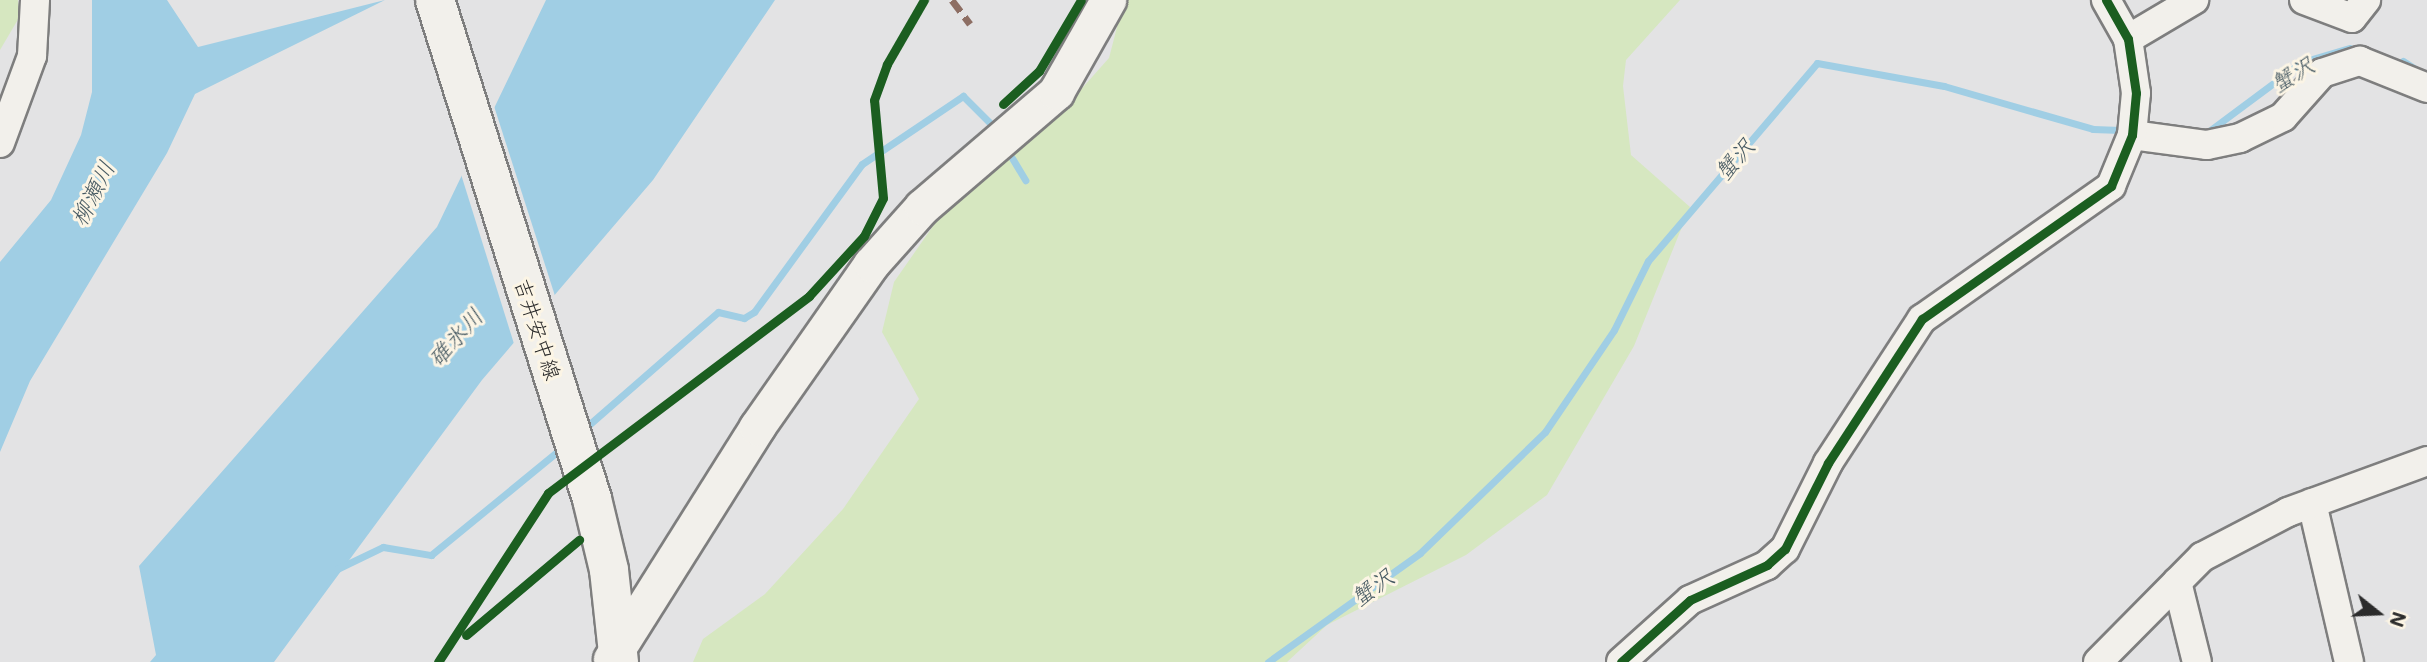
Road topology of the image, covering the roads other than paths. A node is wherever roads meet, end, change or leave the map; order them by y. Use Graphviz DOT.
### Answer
graph roads {
  1 [pos="35,0"];
  2 [pos="435,0"];
  3 [pos="1108,0"];
  4 [pos="2106,0"];
  5 [pos="2194,0"];
  6 [pos="2304,0"];
  7 [pos="2366,0"];
  8 [pos="2128,39"];
  9 [pos="2427,88"];
  10 [pos="2132,135"];
  11 [pos="0,143"];
  12 [pos="2427,461"];
  13 [pos="2312,503"];
  14 [pos="2177,582"];
  15 [pos="616,656"];
  16 [pos="1620,662"];
  17 [pos="2098,662"];
  18 [pos="2197,662"];
  19 [pos="2349,662"];
  1 -- 11 [label="street"];
  2 -- 15 [label="main road, 吉井安中線"];
  3 -- 15 [label="street"];
  4 -- 8 [label="street"];
  5 -- 8 [label="street"];
  6 -- 7 [label="street"];
  8 -- 10 [label="street"];
  9 -- 10 [label="street"];
  10 -- 16 [label="street"];
  12 -- 13 [label="street"];
  13 -- 14 [label="street"];
  13 -- 19 [label="street"];
  14 -- 17 [label="street"];
  14 -- 18 [label="street"];
}
